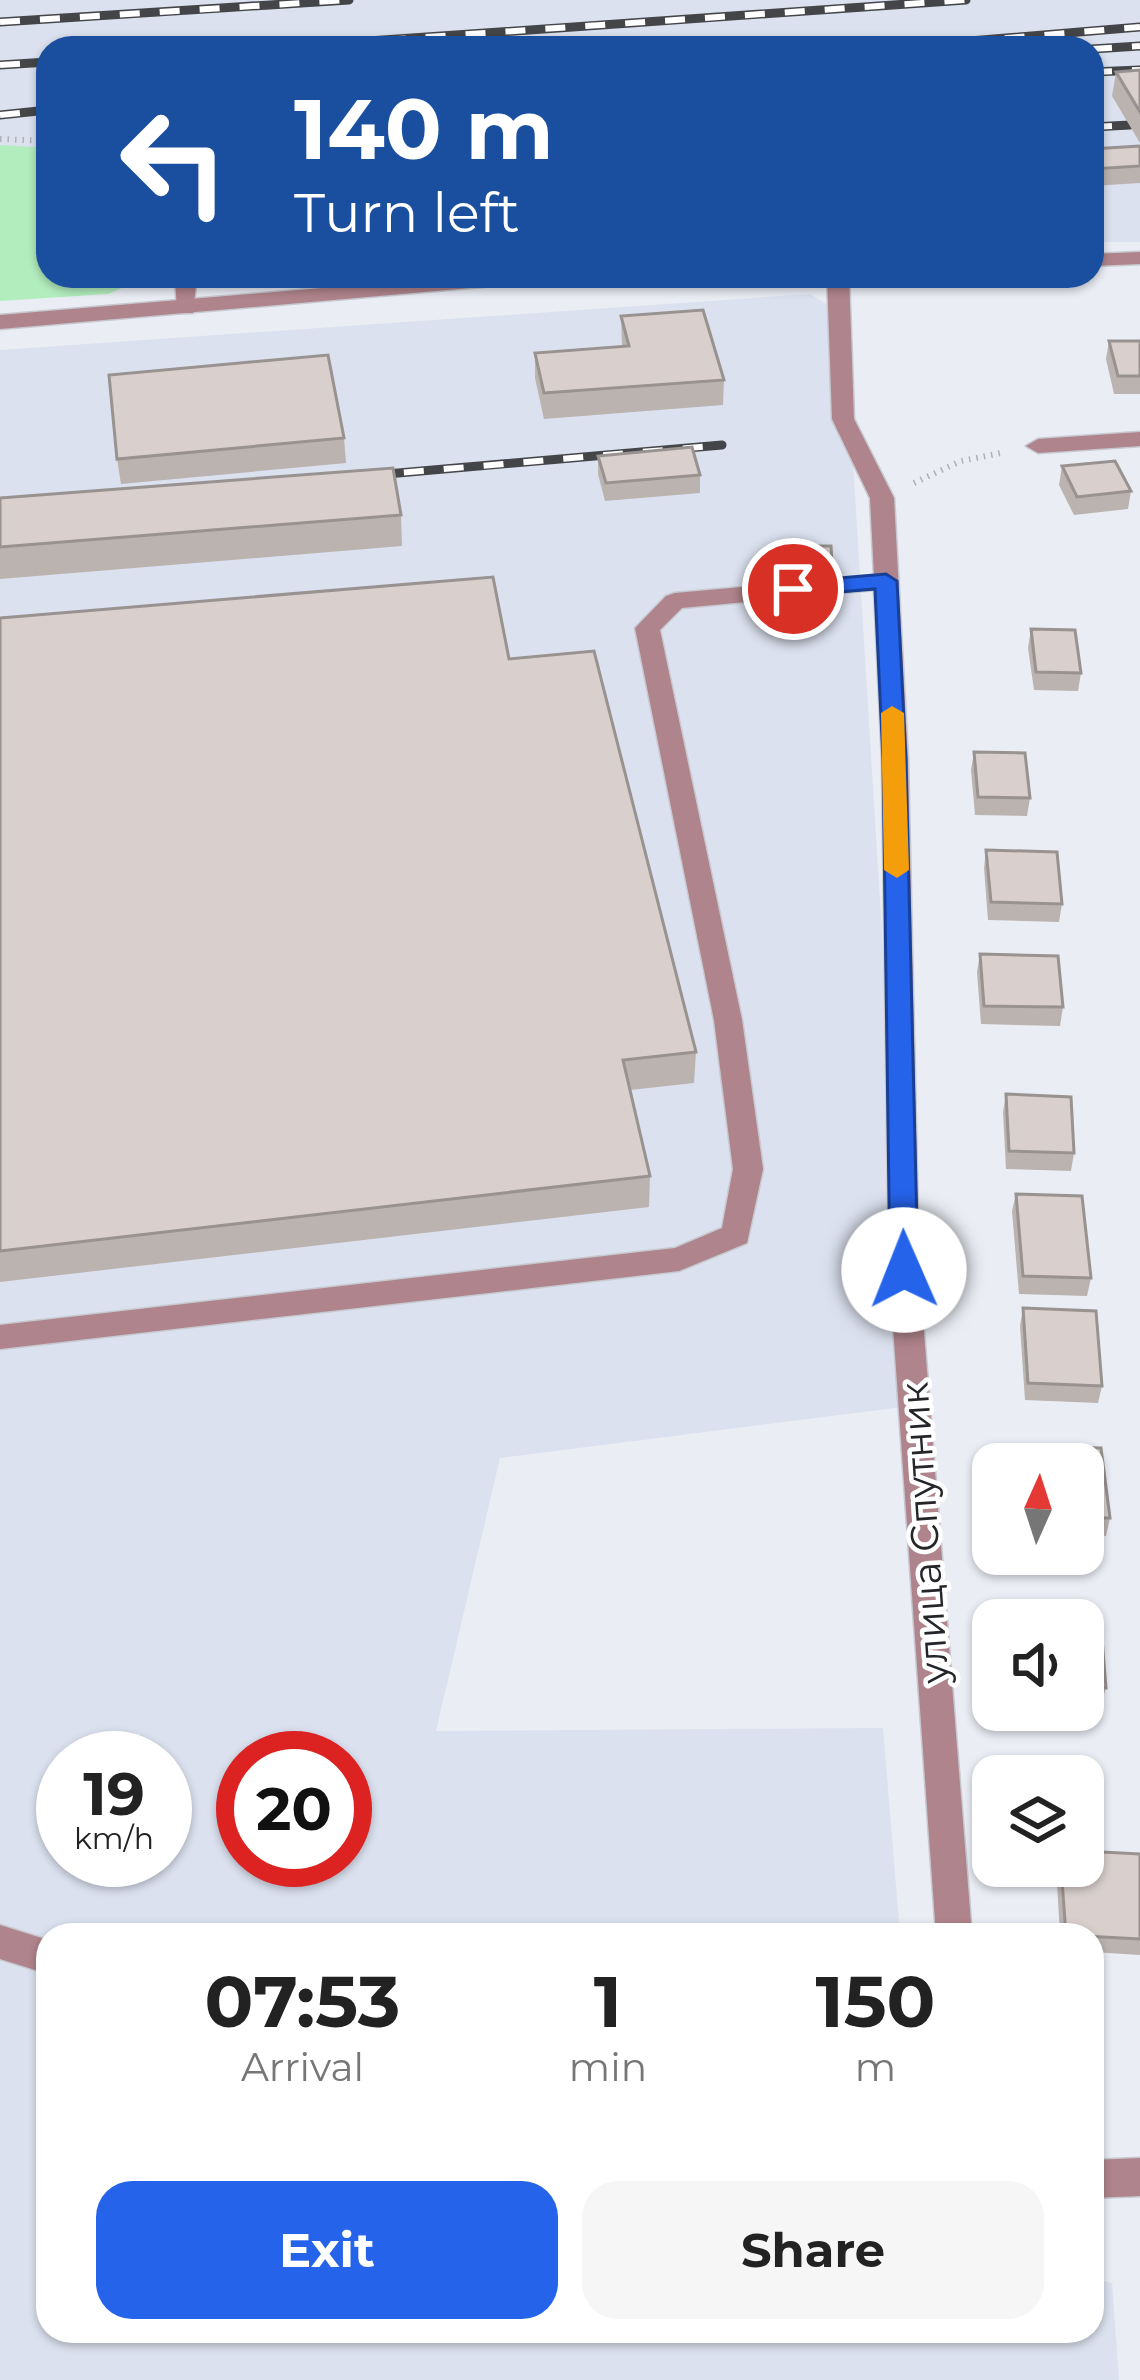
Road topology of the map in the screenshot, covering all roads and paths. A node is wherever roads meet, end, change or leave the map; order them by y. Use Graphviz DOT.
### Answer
graph roads {
  1 [pos="0,139"];
  2 [pos="36,140"];
  3 [pos="1140,258"];
  4 [pos="1104,260"];
  5 [pos="186,288"];
  6 [pos="407,288"];
  7 [pos="838,288"];
  8 [pos="185,308"];
  9 [pos="0,322"];
  10 [pos="1140,439"];
  11 [pos="1038,446"];
  12 [pos="882,497"];
  13 [pos="886,581"];
  14 [pos="0,1337"];
  15 [pos="953,1923"];
  16 [pos="0,1942"];
  17 [pos="36,1953"];
  18 [pos="1140,2176"];
  19 [pos="1104,2178"];
  1 -- 2 [label="path"];
  3 -- 4 [label="street"];
  5 -- 8 [label="street"];
  6 -- 8 [label="street"];
  7 -- 12 [label="street, улица Спутник"];
  8 -- 9 [label="street"];
  10 -- 11 [label="street"];
  11 -- 12 [label="path"];
  12 -- 13 [label="street, улица Спутник"];
  13 -- 14 [label="street"];
  13 -- 15 [label="street, улица Спутник"];
  16 -- 17 [label="street"];
  18 -- 19 [label="street"];
}
